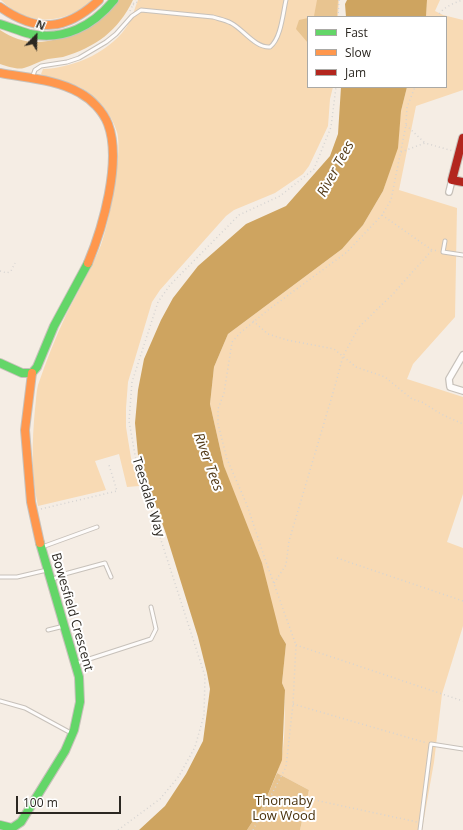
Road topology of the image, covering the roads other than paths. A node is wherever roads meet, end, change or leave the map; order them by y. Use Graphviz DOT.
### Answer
graph roads {
  1 [pos="99,0"];
  2 [pos="114,0"];
  3 [pos="286,0"];
  4 [pos="285,4"];
  5 [pos="290,5"];
  6 [pos="0,7"];
  7 [pos="0,18"];
  8 [pos="0,24"];
  9 [pos="12,28"];
  10 [pos="0,73"];
  11 [pos="31,80"];
  12 [pos="463,138"];
  13 [pos="452,180"];
  14 [pos="463,182"];
  15 [pos="449,192"];
  16 [pos="445,241"];
  17 [pos="463,255"];
  18 [pos="463,355"];
  19 [pos="0,363"];
  20 [pos="32,373"];
  21 [pos="463,391"];
  22 [pos="97,527"];
  23 [pos="41,547"];
  24 [pos="47,570"];
  25 [pos="0,577"];
  26 [pos="111,577"];
  27 [pos="50,581"];
  28 [pos="151,607"];
  29 [pos="64,626"];
  30 [pos="48,630"];
  31 [pos="75,664"];
  32 [pos="0,701"];
  33 [pos="73,734"];
  34 [pos="463,749"];
  35 [pos="0,825"];
  36 [pos="420,830"];
  1 -- 6 [label="main road"];
  2 -- 9 [label="main road"];
  3 -- 4 [label="lane"];
  4 -- 5 [label="lane"];
  4 -- 11 [label="lane"];
  7 -- 9 [label="main road"];
  8 -- 9 [label="main road"];
  10 -- 11 [label="main road, Bowesfield Crescent"];
  11 -- 20 [label="main road, Bowesfield Crescent"];
  12 -- 13 [label="main road"];
  13 -- 14 [label="main road"];
  13 -- 15 [label="street"];
  16 -- 17 [label="lane"];
  18 -- 21 [label="street"];
  19 -- 20 [label="main road"];
  20 -- 23 [label="main road, Bowesfield Crescent"];
  22 -- 23 [label="lane"];
  23 -- 24 [label="main road, Bowesfield Crescent"];
  24 -- 25 [label="lane"];
  24 -- 27 [label="main road, Bowesfield Crescent"];
  26 -- 27 [label="lane"];
  27 -- 29 [label="main road, Bowesfield Crescent"];
  28 -- 31 [label="lane"];
  29 -- 30 [label="lane"];
  29 -- 31 [label="main road, Bowesfield Crescent"];
  31 -- 33 [label="main road, Bowesfield Crescent"];
  32 -- 33 [label="lane"];
  33 -- 35 [label="main road, Bowesfield Crescent"];
  34 -- 36 [label="lane"];
}
